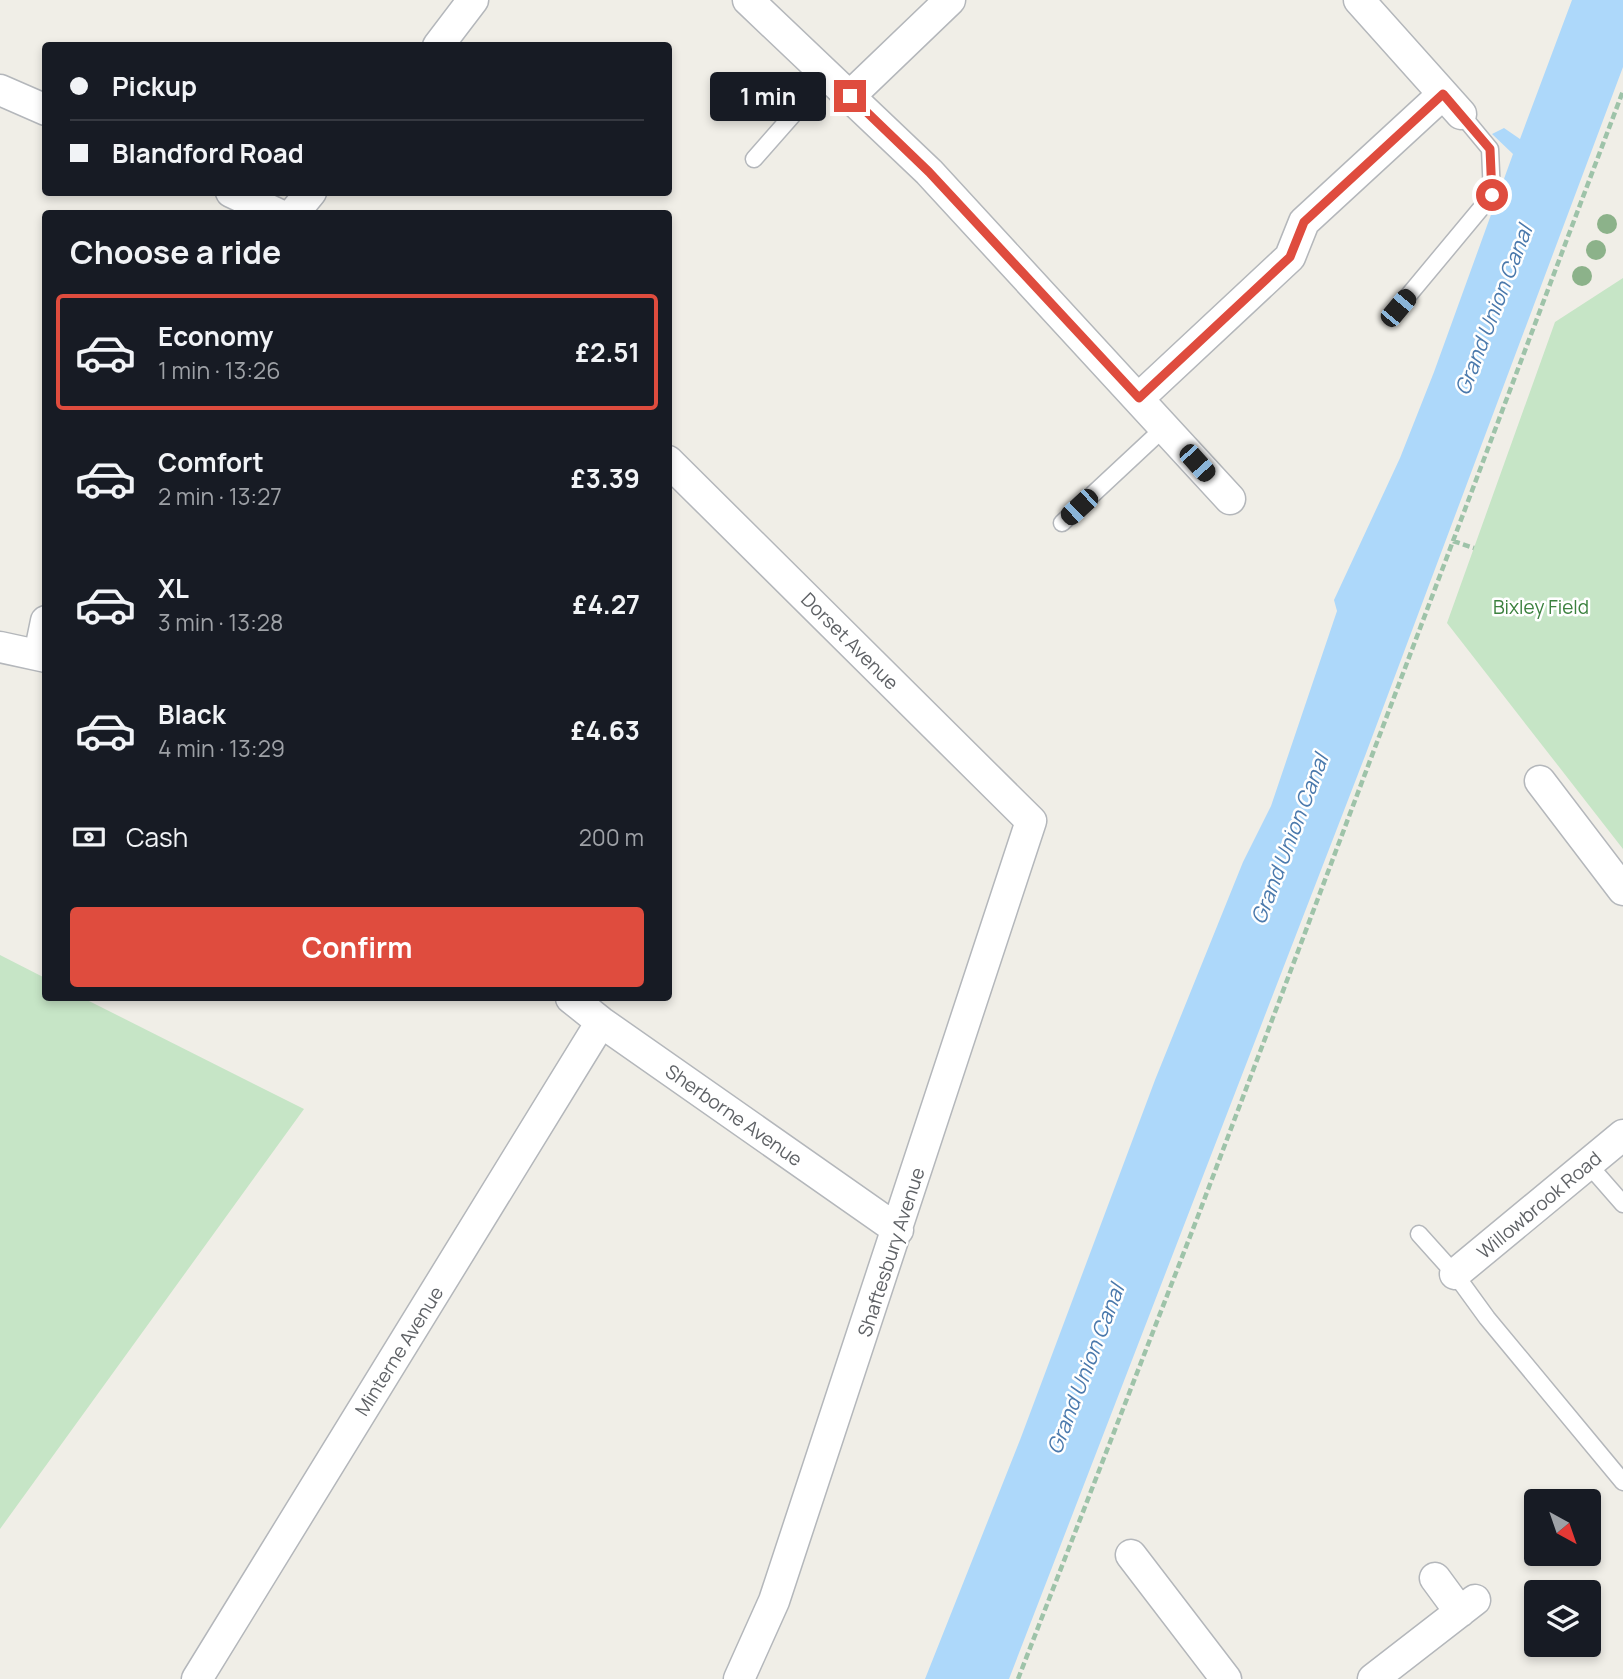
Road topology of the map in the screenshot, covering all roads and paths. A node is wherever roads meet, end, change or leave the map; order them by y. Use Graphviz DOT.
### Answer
graph roads {
  1 [pos="473,0"];
  2 [pos="748,0"];
  3 [pos="950,0"];
  4 [pos="1359,0"];
  5 [pos="441,42"];
  6 [pos="828,75"];
  7 [pos="0,90"];
  8 [pos="1623,91"];
  9 [pos="850,96"];
  10 [pos="1452,104"];
  11 [pos="42,108"];
  12 [pos="754,159"];
  13 [pos="240,196"];
  14 [pos="308,196"];
  15 [pos="269,210"];
  16 [pos="296,210"];
  17 [pos="1398,308"];
  18 [pos="1139,398"];
  19 [pos="1165,427"];
  20 [pos="672,465"];
  21 [pos="1230,499"];
  22 [pos="1062,523"];
  23 [pos="1453,541"];
  24 [pos="1474,548"];
  25 [pos="0,647"];
  26 [pos="42,656"];
  27 [pos="1540,781"];
  28 [pos="1031,821"];
  29 [pos="1623,890"];
  30 [pos="575,1001"];
  31 [pos="601,1022"];
  32 [pos="1623,1135"];
  33 [pos="1588,1164"];
  34 [pos="1623,1204"];
  35 [pos="898,1230"];
  36 [pos="1419,1234"];
  37 [pos="1455,1274"];
  38 [pos="1623,1482"];
  39 [pos="1131,1555"];
  40 [pos="1435,1578"];
  41 [pos="197,1679"];
  42 [pos="739,1679"];
  43 [pos="1018,1679"];
  44 [pos="1226,1679"];
  45 [pos="1373,1679"];
  1 -- 5 [label="street"];
  2 -- 6 [label="street"];
  3 -- 9 [label="street"];
  4 -- 10 [label="street"];
  6 -- 9 [label="street"];
  6 -- 12 [label="lane"];
  7 -- 11 [label="street"];
  8 -- 23 [label="path"];
  9 -- 18 [label="street"];
  10 -- 17 [label="lane"];
  10 -- 18 [label="street"];
  13 -- 15 [label="street"];
  14 -- 16 [label="street"];
  18 -- 19 [label="street"];
  19 -- 21 [label="street"];
  19 -- 22 [label="lane"];
  20 -- 28 [label="street, Dorset Avenue"];
  23 -- 24 [label="path"];
  23 -- 43 [label="path"];
  25 -- 26 [label="street"];
  27 -- 29 [label="street"];
  28 -- 35 [label="street, Shaftesbury Avenue"];
  30 -- 31 [label="street, Sherborne Avenue"];
  31 -- 35 [label="street, Sherborne Avenue"];
  31 -- 41 [label="street, Minterne Avenue"];
  32 -- 33 [label="street, Willowbrook Road"];
  33 -- 34 [label="lane"];
  33 -- 37 [label="street, Willowbrook Road"];
  35 -- 42 [label="street, Shaftesbury Avenue"];
  36 -- 37 [label="lane"];
  37 -- 38 [label="lane"];
  39 -- 44 [label="street"];
  40 -- 45 [label="street"];
}
